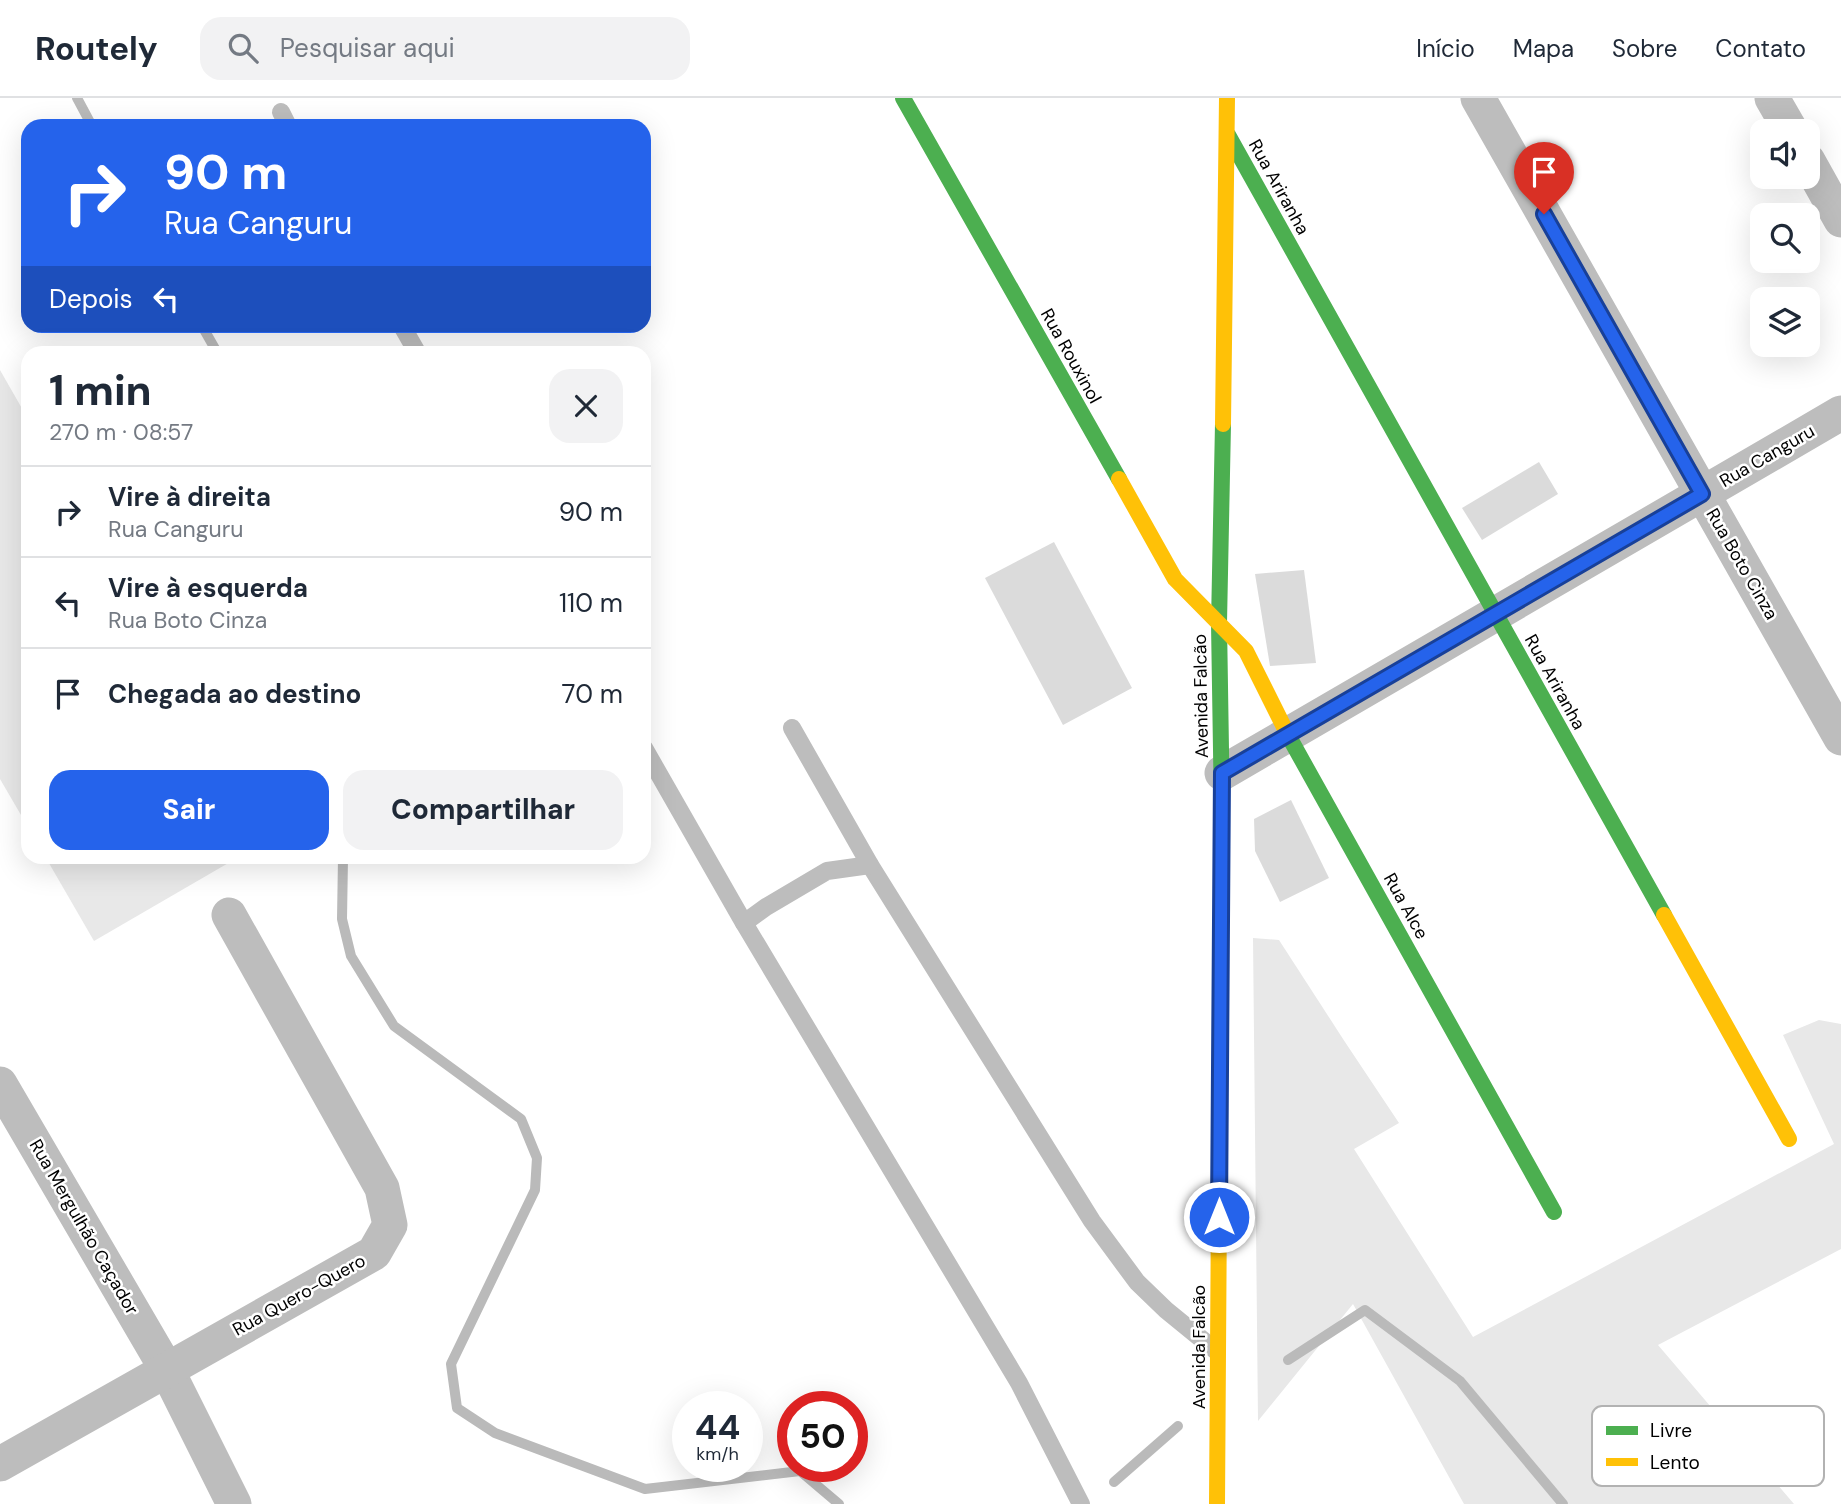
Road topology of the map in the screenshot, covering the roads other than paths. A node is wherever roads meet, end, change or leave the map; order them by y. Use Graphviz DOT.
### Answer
graph roads {
  1 [pos="903,98"];
  2 [pos="1227,98"];
  3 [pos="1478,98"];
  4 [pos="1772,98"];
  5 [pos="1214,110"];
  6 [pos="1784,119"];
  7 [pos="1227,133"];
  8 [pos="1820,183"];
  9 [pos="1841,220"];
  10 [pos="1841,413"];
  11 [pos="1702,494"];
  12 [pos="1495,614"];
  13 [pos="1219,623"];
  14 [pos="792,727"];
  15 [pos="1288,735"];
  16 [pos="1841,738"];
  17 [pos="651,760"];
  18 [pos="1222,773"];
  19 [pos="870,865"];
  20 [pos="229,915"];
  21 [pos="744,923"];
  22 [pos="0,1084"];
  23 [pos="1789,1139"];
  24 [pos="1554,1212"];
  25 [pos="1218,1352"];
  26 [pos="167,1370"];
  27 [pos="0,1464"];
  28 [pos="234,1504"];
  29 [pos="1081,1504"];
  30 [pos="1217,1504"];
  1 -- 13 [label="street, Rua Rouxinol"];
  2 -- 7 [label="street, Avenida Falcão"];
  3 -- 11 [label="street, Rua Boto Cinza"];
  4 -- 6 [label="street"];
  5 -- 7 [label="street, Rua Ariranha"];
  7 -- 12 [label="street, Rua Ariranha"];
  7 -- 13 [label="street, Avenida Falcão"];
  8 -- 9 [label="street"];
  10 -- 11 [label="street, Rua Canguru"];
  11 -- 12 [label="street, Rua Canguru"];
  11 -- 16 [label="street, Rua Boto Cinza"];
  12 -- 15 [label="street, Rua Canguru"];
  12 -- 23 [label="street, Rua Ariranha"];
  13 -- 15 [label="street, Rua Alce"];
  13 -- 18 [label="street, Avenida Falcão"];
  14 -- 19 [label="lane"];
  15 -- 18 [label="street, Rua Canguru"];
  15 -- 24 [label="street, Rua Alce"];
  17 -- 21 [label="lane"];
  18 -- 25 [label="street, Avenida Falcão"];
  19 -- 21 [label="lane"];
  19 -- 25 [label="lane"];
  20 -- 26 [label="street, Rua Quero-Quero"];
  21 -- 29 [label="lane"];
  22 -- 26 [label="street, Rua Mergulhão Caçador"];
  25 -- 30 [label="street, Avenida Falcão"];
  26 -- 27 [label="street, Rua Quero-Quero"];
  26 -- 28 [label="street, Rua Mergulhão Caçador"];
}
